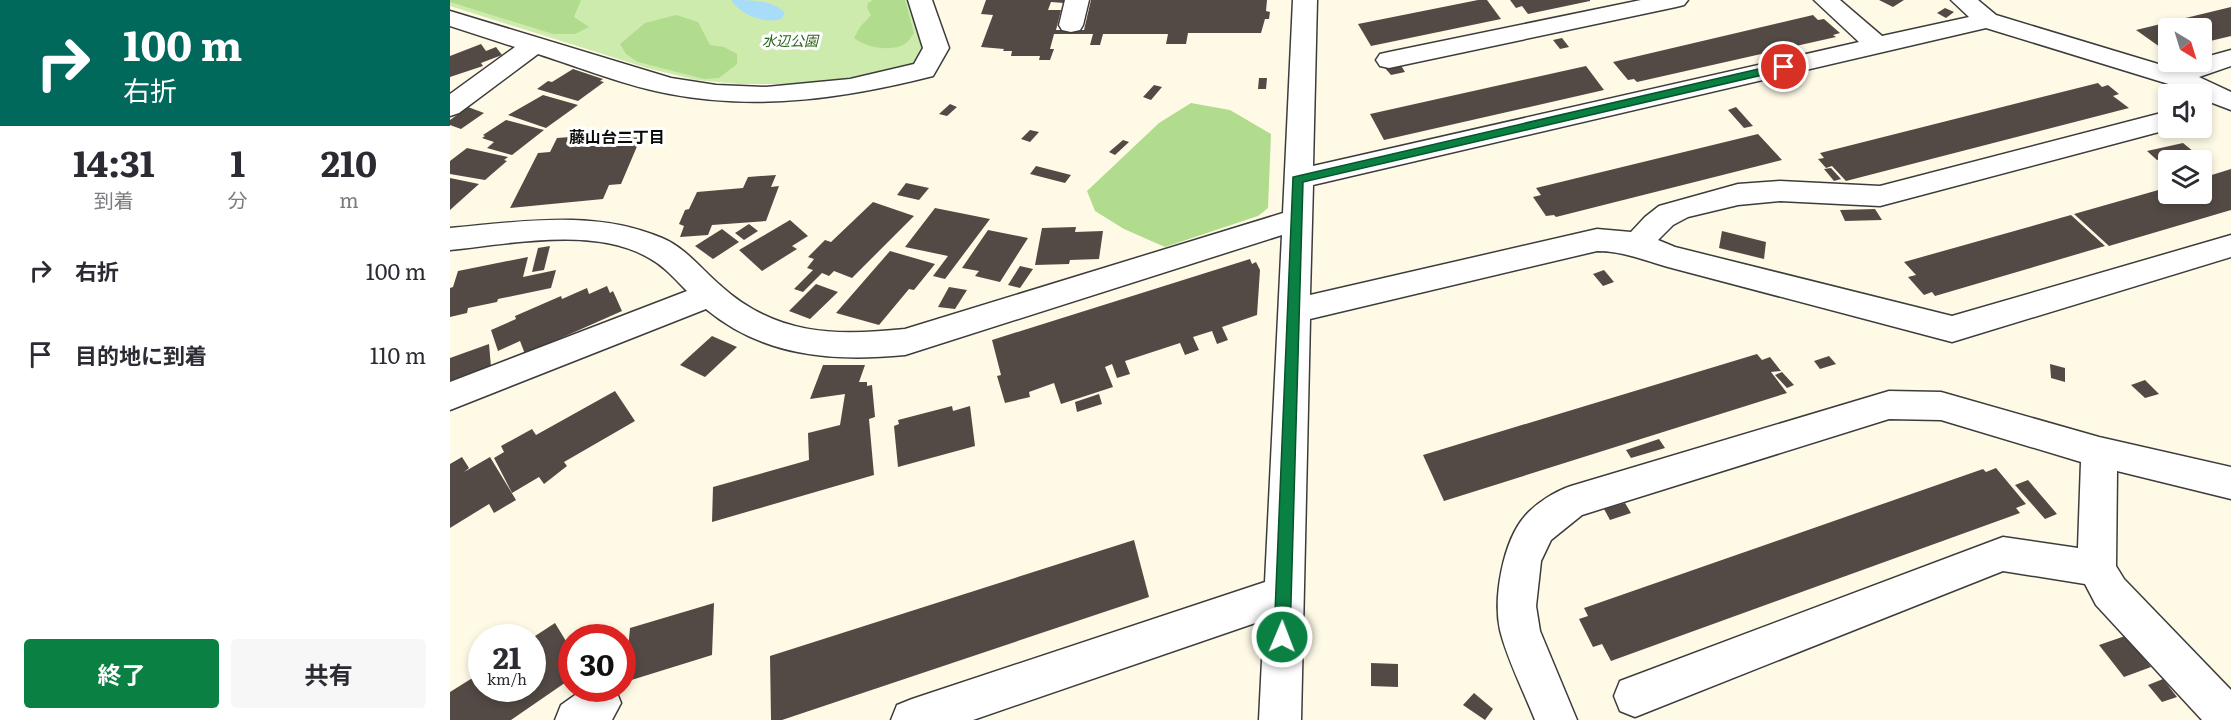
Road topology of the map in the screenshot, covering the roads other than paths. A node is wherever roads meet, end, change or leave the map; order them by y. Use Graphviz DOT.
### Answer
graph roads {
  1 [pos="920,0"];
  2 [pos="1077,0"];
  3 [pos="1305,0"];
  4 [pos="1676,0"];
  5 [pos="1826,0"];
  6 [pos="1972,5"];
  7 [pos="450,18"];
  8 [pos="1071,25"];
  9 [pos="479,27"];
  10 [pos="450,38"];
  11 [pos="535,44"];
  12 [pos="1877,45"];
  13 [pos="2231,58"];
  14 [pos="1389,60"];
  15 [pos="2184,80"];
  16 [pos="2231,103"];
  17 [pos="450,107"];
  18 [pos="2212,108"];
  19 [pos="2158,123"];
  20 [pos="1298,179"];
  21 [pos="1296,220"];
  22 [pos="450,239"];
  23 [pos="1640,243"];
  24 [pos="2231,246"];
  25 [pos="709,295"];
  26 [pos="1294,311"];
  27 [pos="450,396"];
  28 [pos="2099,452"];
  29 [pos="2231,483"];
  30 [pos="2097,568"];
  31 [pos="1283,595"];
  32 [pos="1635,696"];
  33 [pos="912,720"];
  34 [pos="1280,720"];
  35 [pos="1556,720"];
  36 [pos="2231,720"];
  1 -- 11 [label="street"];
  2 -- 8 [label="street"];
  3 -- 20 [label="street"];
  4 -- 14 [label="street"];
  5 -- 12 [label="street"];
  6 -- 12 [label="street"];
  6 -- 15 [label="street"];
  7 -- 9 [label="street"];
  9 -- 10 [label="street"];
  9 -- 11 [label="street"];
  11 -- 17 [label="street"];
  12 -- 20 [label="street"];
  13 -- 15 [label="street"];
  15 -- 16 [label="street"];
  16 -- 18 [label="street"];
  19 -- 23 [label="street"];
  20 -- 21 [label="street"];
  21 -- 25 [label="street"];
  21 -- 26 [label="street"];
  22 -- 25 [label="street"];
  23 -- 24 [label="street"];
  23 -- 26 [label="street"];
  25 -- 27 [label="street"];
  26 -- 31 [label="street"];
  28 -- 29 [label="street"];
  28 -- 30 [label="street"];
  28 -- 35 [label="street"];
  30 -- 32 [label="street"];
  30 -- 36 [label="street"];
  31 -- 33 [label="street"];
  31 -- 34 [label="street"];
}
